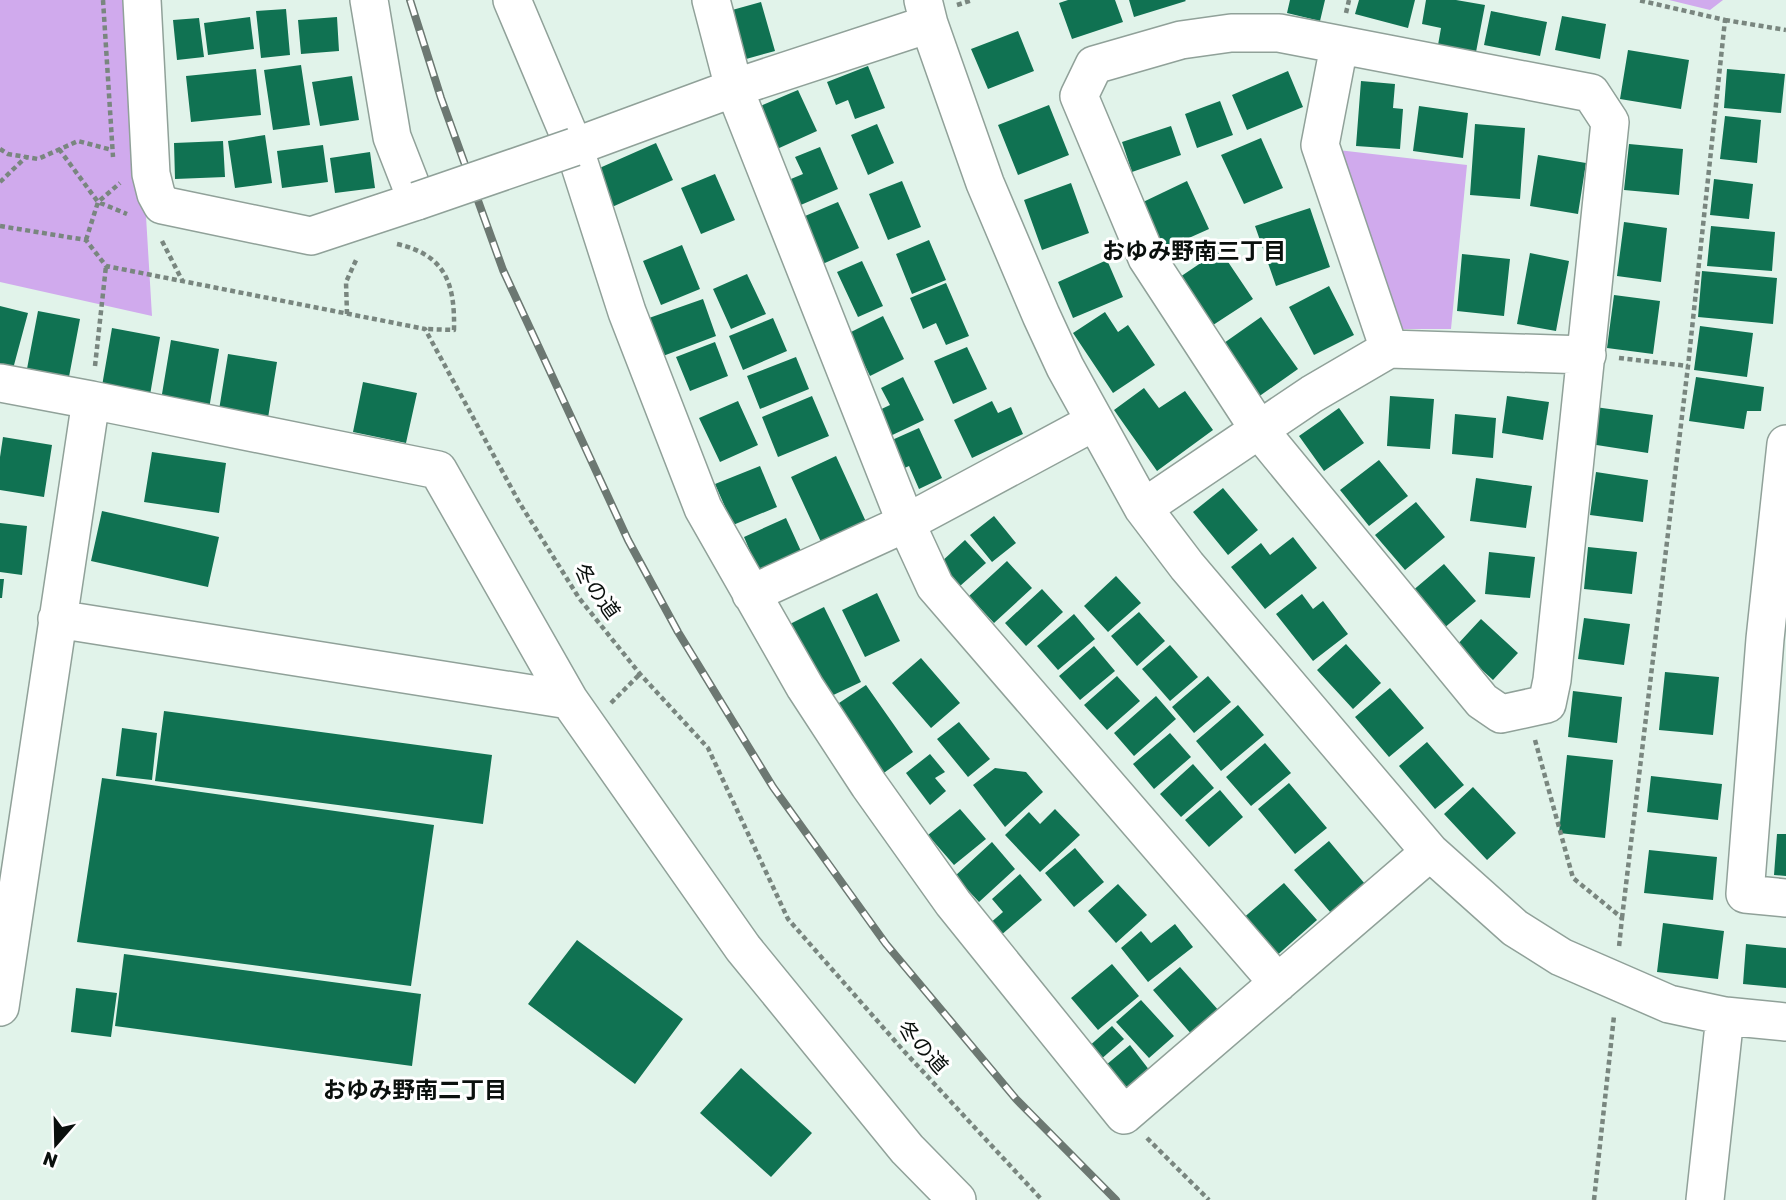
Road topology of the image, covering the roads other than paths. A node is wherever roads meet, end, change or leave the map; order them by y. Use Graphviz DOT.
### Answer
graph roads {
  1 [pos="142,0"];
  2 [pos="369,0"];
  3 [pos="512,0"];
  4 [pos="711,0"];
  5 [pos="926,12"];
  6 [pos="1339,46"];
  7 [pos="734,89"];
  8 [pos="574,147"];
  9 [pos="417,201"];
  10 [pos="1389,349"];
  11 [pos="1587,355"];
  12 [pos="0,383"];
  13 [pos="91,400"];
  14 [pos="1094,422"];
  15 [pos="1260,431"];
  16 [pos="1786,444"];
  17 [pos="1143,508"];
  18 [pos="906,523"];
  19 [pos="751,594"];
  20 [pos="57,619"];
  21 [pos="1776,640"];
  22 [pos="569,700"];
  23 [pos="1430,852"];
  24 [pos="1786,898"];
  25 [pos="3,968"];
  26 [pos="1278,983"];
  27 [pos="0,1007"];
  28 [pos="1725,1016"];
  29 [pos="1786,1022"];
  30 [pos="957,1200"];
  31 [pos="1706,1200"];
  1 -- 9 [label="street"];
  2 -- 9 [label="street"];
  3 -- 8 [label="street"];
  4 -- 7 [label="street"];
  5 -- 7 [label="street"];
  5 -- 14 [label="street"];
  6 -- 10 [label="street"];
  6 -- 11 [label="street"];
  6 -- 15 [label="street"];
  7 -- 8 [label="street"];
  7 -- 18 [label="street"];
  8 -- 9 [label="street, bridge"];
  8 -- 19 [label="street"];
  10 -- 11 [label="street"];
  10 -- 15 [label="street"];
  11 -- 15 [label="street"];
  12 -- 13 [label="street"];
  13 -- 20 [label="street"];
  13 -- 22 [label="street"];
  14 -- 17 [label="street"];
  14 -- 18 [label="street"];
  15 -- 17 [label="street"];
  16 -- 21 [label="street"];
  17 -- 23 [label="street"];
  18 -- 19 [label="street"];
  18 -- 26 [label="street"];
  19 -- 26 [label="street"];
  20 -- 22 [label="street"];
  20 -- 25 [label="street"];
  21 -- 24 [label="street"];
  22 -- 30 [label="street"];
  23 -- 26 [label="street"];
  23 -- 28 [label="street"];
  25 -- 27 [label="street"];
  28 -- 29 [label="street"];
  28 -- 31 [label="street"];
}
